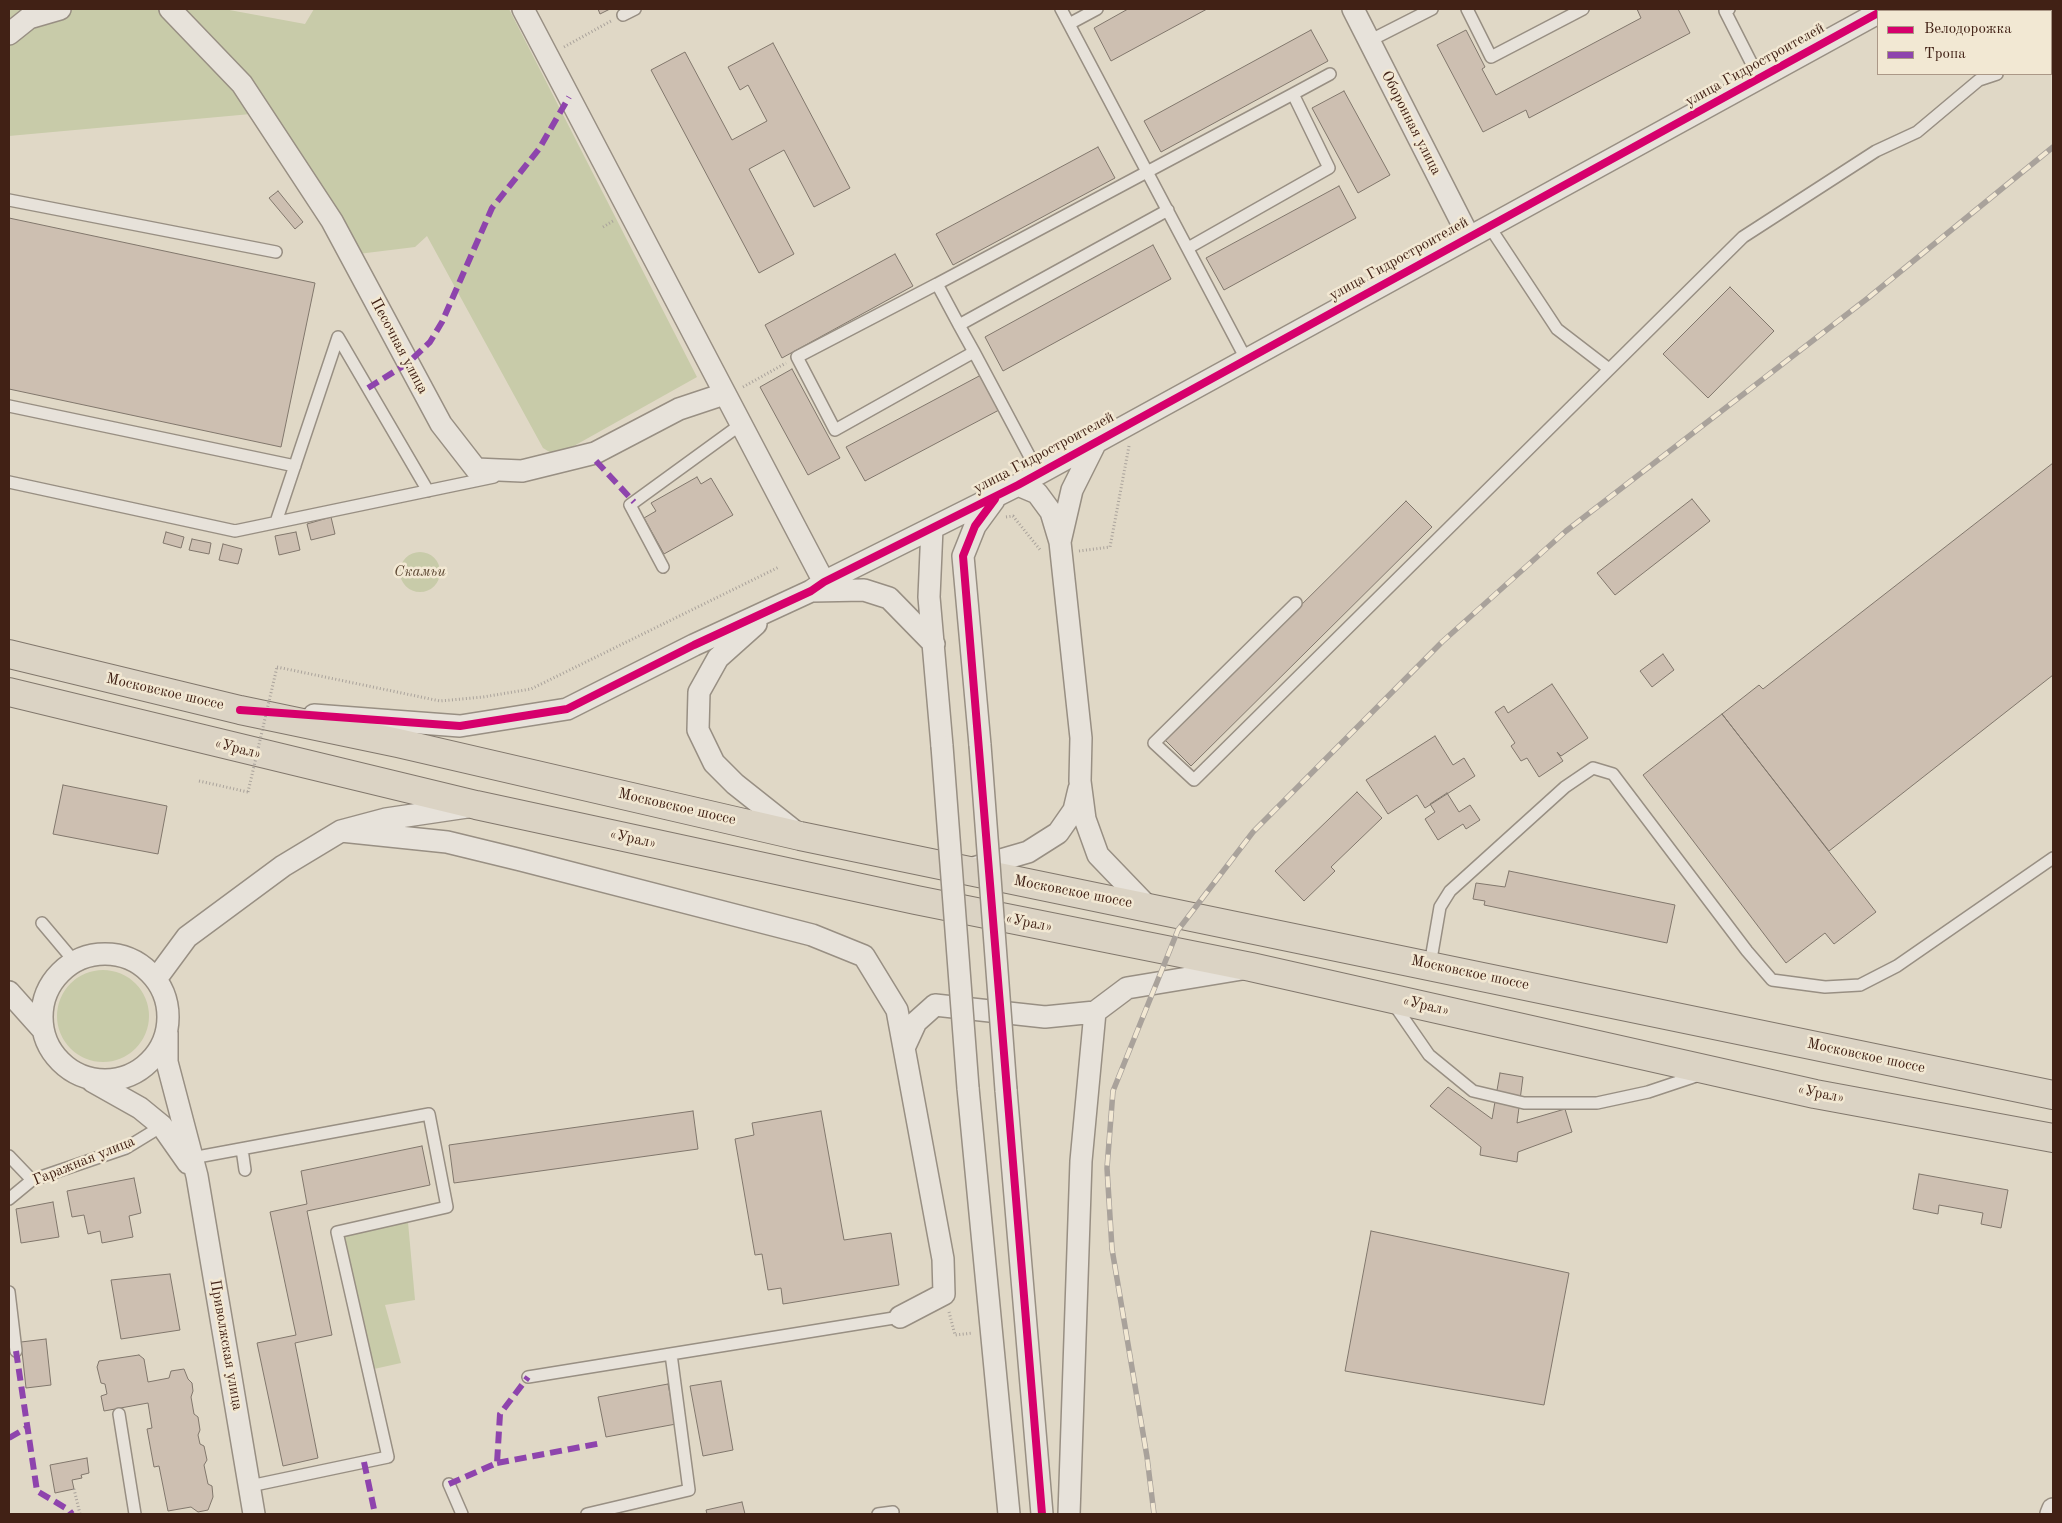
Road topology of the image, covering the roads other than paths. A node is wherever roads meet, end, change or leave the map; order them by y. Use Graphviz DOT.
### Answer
graph roads {
  1 [pos="60,9"];
  2 [pos="170,9"];
  3 [pos="523,9"];
  4 [pos="635,9"];
  5 [pos="1062,9"];
  6 [pos="1097,9"];
  7 [pos="1352,9"];
  8 [pos="1432,9"];
  9 [pos="1467,9"];
  10 [pos="1583,9"];
  11 [pos="1726,10"];
  12 [pos="1877,14"];
  13 [pos="623,15"];
  14 [pos="1069,24"];
  15 [pos="9,34"];
  16 [pos="1369,41"];
  17 [pos="1330,74"];
  18 [pos="1994,75"];
  19 [pos="1759,78"];
  20 [pos="1293,94"];
  21 [pos="1147,170"];
  22 [pos="9,200"];
  23 [pos="1168,210"];
  24 [pos="1489,226"];
  25 [pos="1468,237"];
  26 [pos="1188,248"];
  27 [pos="276,252"];
  28 [pos="937,284"];
  29 [pos="959,325"];
  30 [pos="974,352"];
  31 [pos="1246,359"];
  32 [pos="1609,369"];
  33 [pos="725,395"];
  34 [pos="9,406"];
  35 [pos="740,424"];
  36 [pos="1098,440"];
  37 [pos="295,466"];
  38 [pos="522,471"];
  39 [pos="1039,474"];
  40 [pos="9,482"];
  41 [pos="1009,489"];
  42 [pos="428,491"];
  43 [pos="276,522"];
  44 [pos="932,528"];
  45 [pos="1061,550"];
  46 [pos="663,566"];
  47 [pos="817,587"];
  48 [pos="1296,603"];
  49 [pos="776,607"];
  50 [pos="934,644"];
  51 [pos="9,654"];
  52 [pos="9,692"];
  53 [pos="240,710"];
  54 [pos="1080,781"];
  55 [pos="476,805"];
  56 [pos="341,831"];
  57 [pos="800,836"];
  58 [pos="2053,858"];
  59 [pos="966,870"];
  60 [pos="1148,907"];
  61 [pos="42,924"];
  62 [pos="74,961"];
  63 [pos="1430,965"];
  64 [pos="1251,967"];
  65 [pos="156,979"];
  66 [pos="9,992"];
  67 [pos="1389,998"];
  68 [pos="1095,1012"];
  69 [pos="43,1030"];
  70 [pos="167,1033"];
  71 [pos="905,1046"];
  72 [pos="66,1067"];
  73 [pos="1712,1070"];
  74 [pos="2053,1095"];
  75 [pos="162,1126"];
  76 [pos="2053,1138"];
  77 [pos="242,1149"];
  78 [pos="9,1156"];
  79 [pos="195,1167"];
  80 [pos="245,1170"];
  81 [pos="32,1180"];
  82 [pos="9,1199"];
  83 [pos="9,1292"];
  84 [pos="900,1317"];
  85 [pos="16,1351"];
  86 [pos="671,1354"];
  87 [pos="528,1377"];
  88 [pos="119,1414"];
  89 [pos="449,1484"];
  90 [pos="250,1486"];
  91 [pos="2053,1508"];
  92 [pos="893,1512"];
  93 [pos="135,1514"];
  94 [pos="254,1514"];
  95 [pos="462,1514"];
  96 [pos="587,1514"];
  97 [pos="878,1514"];
  98 [pos="1009,1514"];
  99 [pos="1042,1514"];
  100 [pos="1069,1514"];
  101 [pos="2051,1514"];
  1 -- 15 [label="street"];
  2 -- 38 [label="street, Песочная улица"];
  3 -- 33 [label="street"];
  4 -- 13 [label="lane"];
  5 -- 14 [label="lane"];
  6 -- 14 [label="lane"];
  7 -- 16 [label="street, Оборонная улица"];
  8 -- 16 [label="lane"];
  9 -- 10 [label="lane"];
  11 -- 19 [label="lane"];
  12 -- 19 [label="street, улица Гидростроителей"];
  14 -- 21 [label="lane"];
  16 -- 25 [label="street, Оборонная улица"];
  17 -- 20 [label="lane"];
  18 -- 32 [label="lane"];
  19 -- 24 [label="street, улица Гидростроителей"];
  20 -- 21 [label="lane"];
  20 -- 26 [label="lane"];
  21 -- 23 [label="lane"];
  21 -- 28 [label="lane"];
  22 -- 27 [label="lane"];
  23 -- 26 [label="lane"];
  23 -- 29 [label="lane"];
  24 -- 25 [label="street, улица Гидростроителей"];
  24 -- 32 [label="lane"];
  25 -- 31 [label="street, улица Гидростроителей"];
  26 -- 31 [label="lane"];
  28 -- 29 [label="lane"];
  28 -- 30 [label="lane"];
  29 -- 30 [label="lane"];
  30 -- 39 [label="lane"];
  31 -- 36 [label="street, улица Гидростроителей"];
  32 -- 48 [label="lane"];
  33 -- 35 [label="street"];
  33 -- 38 [label="street, Песочная улица"];
  34 -- 37 [label="lane"];
  35 -- 46 [label="lane"];
  35 -- 47 [label="street"];
  36 -- 39 [label="street, улица Гидростроителей"];
  36 -- 45 [label="street"];
  37 -- 42 [label="lane"];
  37 -- 43 [label="lane"];
  38 -- 42 [label="lane"];
  39 -- 41 [label="street, улица Гидростроителей"];
  40 -- 43 [label="lane"];
  41 -- 44 [label="street, улица Гидростроителей"];
  41 -- 45 [label="street"];
  41 -- 99 [label="street, bridge"];
  42 -- 43 [label="lane"];
  44 -- 47 [label="street, улица Гидростроителей"];
  44 -- 50 [label="street"];
  45 -- 54 [label="street"];
  47 -- 49 [label="street, улица Гидростроителей"];
  47 -- 50 [label="street"];
  49 -- 53 [label="street, улица Гидростроителей"];
  49 -- 57 [label="street"];
  50 -- 98 [label="street, bridge"];
  51 -- 53 [label="highway, Московское шоссе"];
  52 -- 55 [label="highway, «Урал»"];
  53 -- 57 [label="highway, Московское шоссе"];
  54 -- 59 [label="street"];
  54 -- 60 [label="street"];
  55 -- 56 [label="street"];
  55 -- 64 [label="highway, «Урал»"];
  56 -- 65 [label="street"];
  56 -- 71 [label="street"];
  57 -- 59 [label="highway, Московское шоссе"];
  58 -- 63 [label="lane"];
  59 -- 60 [label="highway, Московское шоссе"];
  60 -- 63 [label="highway, Московское шоссе"];
  61 -- 62 [label="lane"];
  62 -- 65 [label="street"];
  62 -- 69 [label="street"];
  63 -- 74 [label="highway, Московское шоссе"];
  64 -- 67 [label="highway, «Урал»"];
  64 -- 68 [label="street"];
  65 -- 70 [label="street, Приволжская улица"];
  66 -- 69 [label="street"];
  67 -- 73 [label="highway, «Урал»"];
  67 -- 73 [label="lane"];
  68 -- 71 [label="street"];
  68 -- 100 [label="street"];
  69 -- 72 [label="street"];
  70 -- 72 [label="street"];
  70 -- 79 [label="street, Приволжская улица"];
  71 -- 84 [label="street"];
  72 -- 75 [label="street"];
  73 -- 76 [label="highway, «Урал»"];
  75 -- 79 [label="street"];
  75 -- 81 [label="lane, Гаражная улица"];
  77 -- 79 [label="lane"];
  77 -- 80 [label="lane"];
  77 -- 90 [label="lane"];
  78 -- 81 [label="lane"];
  79 -- 90 [label="street, Приволжская улица"];
  81 -- 82 [label="lane, Гаражная улица"];
  83 -- 85 [label="lane"];
  84 -- 86 [label="lane"];
  86 -- 87 [label="lane"];
  86 -- 96 [label="lane"];
  88 -- 93 [label="lane"];
  89 -- 95 [label="lane"];
  90 -- 94 [label="street, Приволжская улица"];
  91 -- 101 [label="street"];
  92 -- 97 [label="lane"];
}
